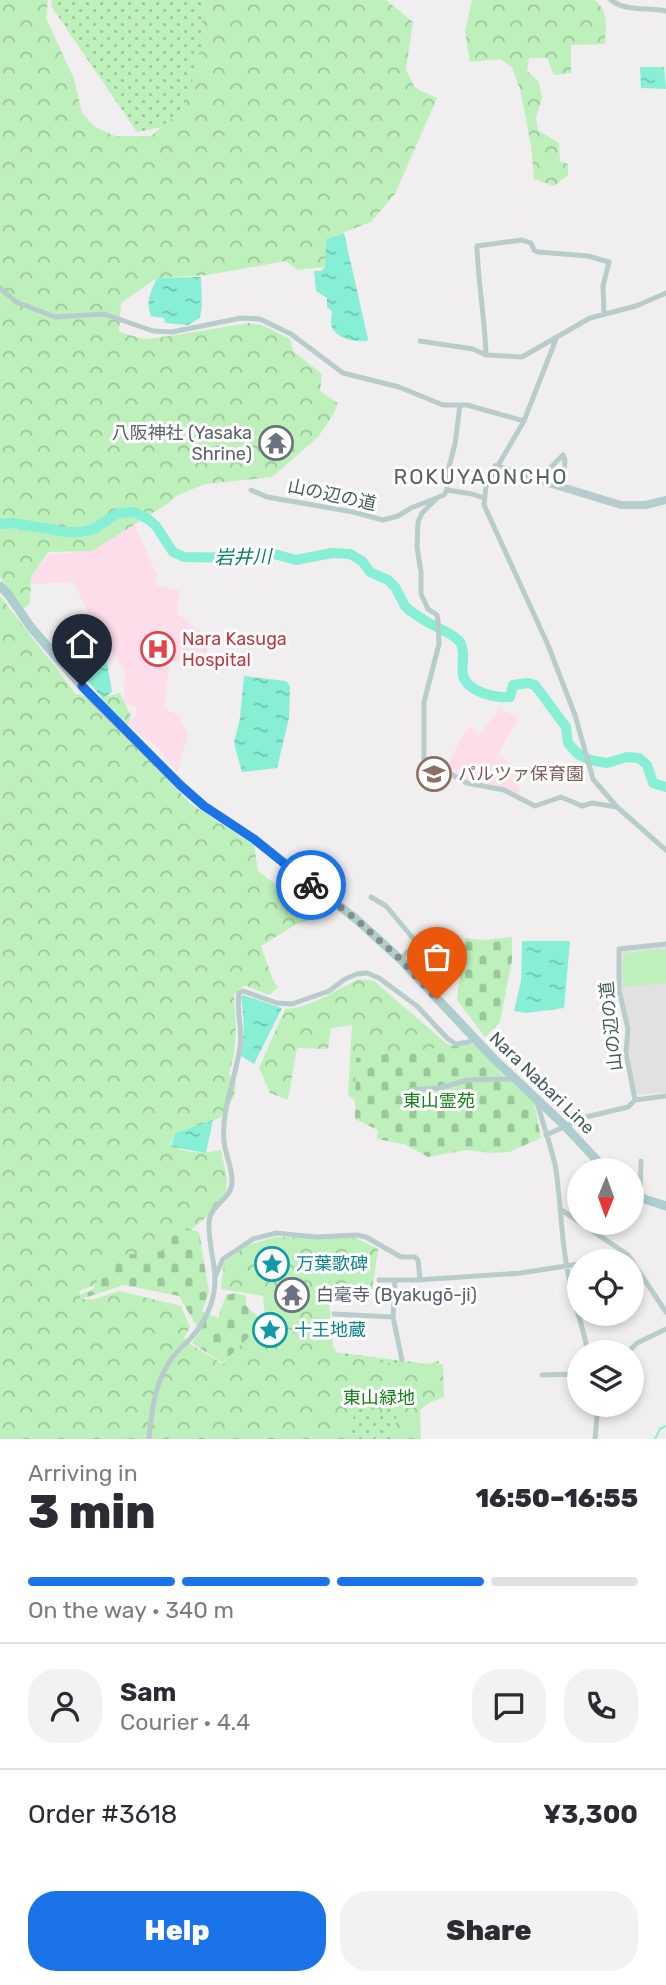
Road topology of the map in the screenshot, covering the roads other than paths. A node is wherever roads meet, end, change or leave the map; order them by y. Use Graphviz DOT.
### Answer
graph roads {
  1 [pos="611,0"];
  2 [pos="628,0"];
  3 [pos="656,0"];
  4 [pos="630,8"];
  5 [pos="657,9"];
  6 [pos="666,11"];
  7 [pos="0,289"];
  8 [pos="666,293"];
  9 [pos="604,314"];
  10 [pos="556,339"];
  11 [pos="420,341"];
  12 [pos="486,355"];
  13 [pos="460,405"];
  14 [pos="524,421"];
  15 [pos="496,467"];
  16 [pos="544,482"];
  17 [pos="563,487"];
  18 [pos="251,490"];
  19 [pos="447,490"];
  20 [pos="437,498"];
  21 [pos="484,498"];
  22 [pos="666,500"];
  23 [pos="0,586"];
  24 [pos="617,807"];
  25 [pos="666,850"];
  26 [pos="371,897"];
  27 [pos="666,944"];
  28 [pos="400,959"];
  29 [pos="473,1038"];
  30 [pos="515,1079"];
  31 [pos="410,1090"];
  32 [pos="666,1096"];
  33 [pos="536,1099"];
  34 [pos="635,1100"];
  35 [pos="564,1125"];
  36 [pos="546,1135"];
  37 [pos="595,1158"];
  38 [pos="644,1196"];
  39 [pos="666,1206"];
  40 [pos="559,1209"];
  41 [pos="567,1214"];
  42 [pos="600,1236"];
  43 [pos="619,1249"];
  44 [pos="566,1266"];
  45 [pos="215,1277"];
  46 [pos="420,1279"];
  47 [pos="644,1279"];
  48 [pos="379,1280"];
  49 [pos="395,1280"];
  50 [pos="666,1312"];
  51 [pos="334,1314"];
  52 [pos="393,1317"];
  53 [pos="666,1329"];
  54 [pos="585,1340"];
  55 [pos="643,1340"];
  56 [pos="402,1360"];
  57 [pos="567,1374"];
  58 [pos="542,1375"];
  59 [pos="597,1417"];
  60 [pos="149,1439"];
  61 [pos="595,1439"];
  1 -- 4 [label="street"];
  2 -- 4 [label="street"];
  3 -- 5 [label="street"];
  4 -- 5 [label="street"];
  5 -- 6 [label="street"];
  7 -- 13 [label="street"];
  8 -- 9 [label="street"];
  9 -- 10 [label="street"];
  9 -- 12 [label="street"];
  10 -- 12 [label="street"];
  10 -- 14 [label="street"];
  11 -- 12 [label="street"];
  13 -- 14 [label="street"];
  13 -- 19 [label="street"];
  14 -- 15 [label="street"];
  15 -- 16 [label="street"];
  15 -- 21 [label="street"];
  16 -- 17 [label="street"];
  16 -- 17 [label="street"];
  17 -- 22 [label="street"];
  18 -- 20 [label="street, 山の辺の道"];
  19 -- 20 [label="street"];
  19 -- 21 [label="street"];
  20 -- 24 [label="street"];
  21 -- 24 [label="street"];
  23 -- 28 [label="main road, Nara Nabari Line"];
  24 -- 25 [label="street"];
  26 -- 28 [label="street"];
  27 -- 34 [label="street, 山の辺の道"];
  28 -- 29 [label="main road, Nara Nabari Line"];
  29 -- 30 [label="main road, Nara Nabari Line"];
  29 -- 45 [label="street"];
  30 -- 31 [label="street"];
  30 -- 33 [label="main road, Nara Nabari Line"];
  32 -- 34 [label="street"];
  33 -- 35 [label="main road, Nara Nabari Line"];
  33 -- 36 [label="street"];
  34 -- 35 [label="street"];
  35 -- 36 [label="street"];
  35 -- 37 [label="main road, Nara Nabari Line"];
  36 -- 40 [label="street"];
  38 -- 39 [label="main road"];
  40 -- 41 [label="street"];
  40 -- 44 [label="street"];
  42 -- 43 [label="street"];
  44 -- 46 [label="street"];
  44 -- 54 [label="street"];
  45 -- 46 [label="street"];
  45 -- 60 [label="street"];
  46 -- 49 [label="street"];
  47 -- 50 [label="street"];
  48 -- 49 [label="street"];
  49 -- 52 [label="street"];
  51 -- 52 [label="street"];
  52 -- 56 [label="street"];
  53 -- 55 [label="street"];
  57 -- 58 [label="street"];
  59 -- 61 [label="street"];
}
